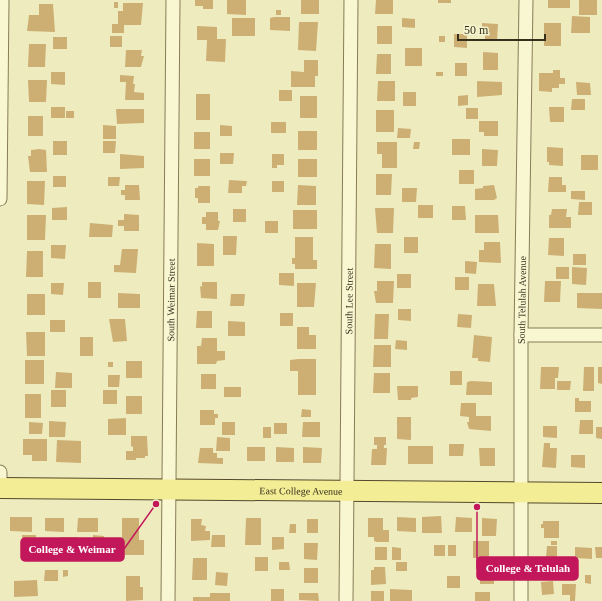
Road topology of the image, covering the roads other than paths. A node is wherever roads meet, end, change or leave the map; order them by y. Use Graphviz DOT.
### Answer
graph roads {
  1 [pos="2,0"];
  2 [pos="173,0"];
  3 [pos="351,0"];
  4 [pos="526,0"];
  5 [pos="0,199"];
  6 [pos="521,335"];
  7 [pos="602,335"];
  8 [pos="0,472"];
  9 [pos="0,488"];
  10 [pos="169,490"];
  11 [pos="346,490"];
  12 [pos="522,492"];
  13 [pos="602,493"];
  14 [pos="168,601"];
  15 [pos="346,601"];
  16 [pos="521,601"];
  1 -- 5 [label="street"];
  2 -- 10 [label="street, South Weimar Street"];
  3 -- 11 [label="street, South Lee Street"];
  4 -- 6 [label="street, South Telulah Avenue"];
  6 -- 7 [label="street"];
  6 -- 12 [label="street, South Telulah Avenue"];
  8 -- 9 [label="street"];
  9 -- 10 [label="main road, East College Avenue"];
  10 -- 11 [label="main road, East College Avenue"];
  10 -- 14 [label="street, South Weimar Street"];
  11 -- 12 [label="main road, East College Avenue"];
  11 -- 15 [label="street, South Lee Street"];
  12 -- 13 [label="main road, East College Avenue"];
  12 -- 16 [label="street, South Telulah Avenue"];
}
